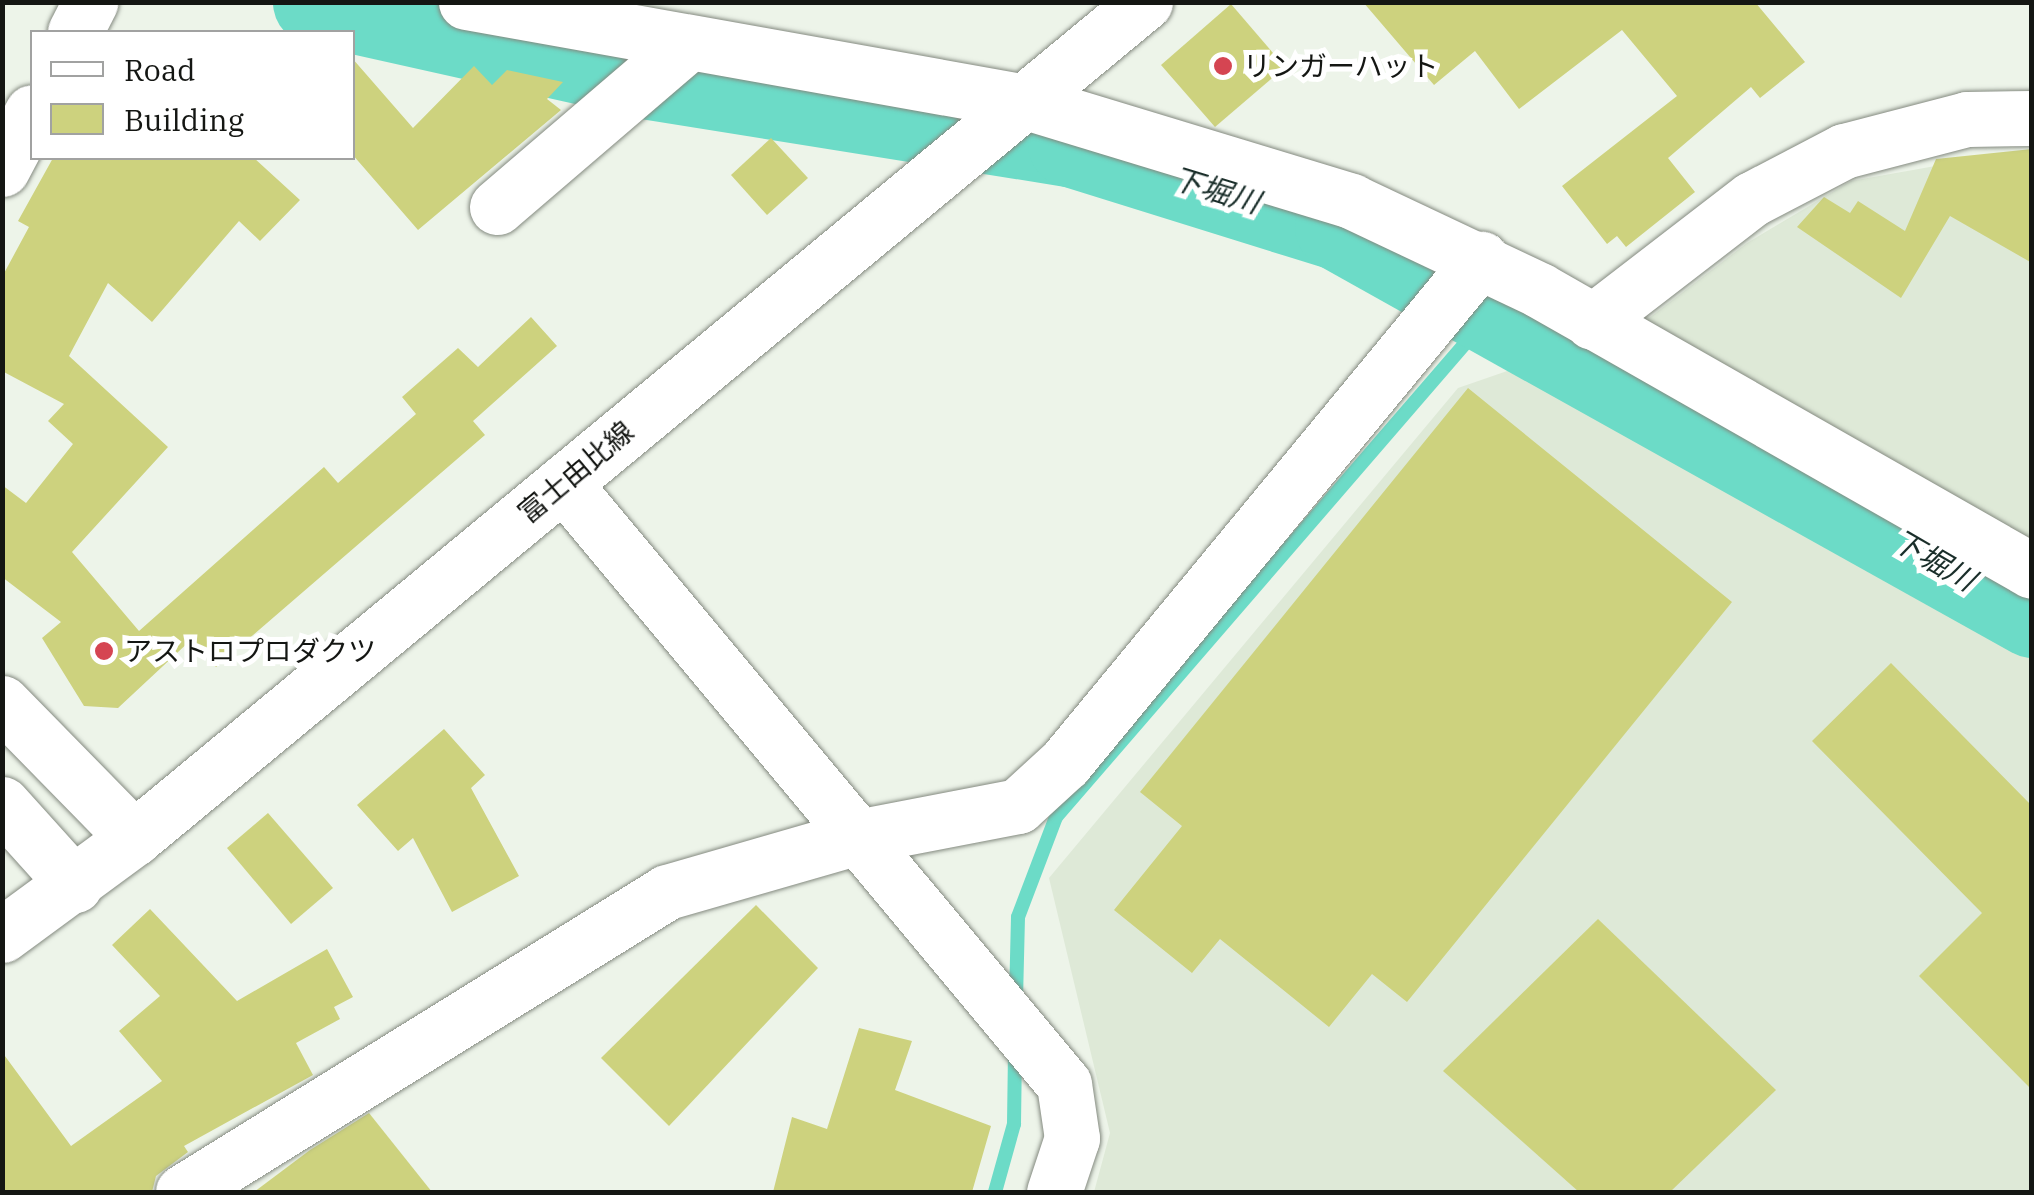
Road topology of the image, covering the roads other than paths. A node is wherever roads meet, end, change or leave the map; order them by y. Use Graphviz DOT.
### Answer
graph roads {
  1 [pos="90,2"];
  2 [pos="466,2"];
  3 [pos="1146,2"];
  4 [pos="76,30"];
  5 [pos="687,44"];
  6 [pos="1026,102"];
  7 [pos="30,116"];
  8 [pos="2032,118"];
  9 [pos="2,169"];
  10 [pos="497,206"];
  11 [pos="1480,259"];
  12 [pos="1592,322"];
  13 [pos="563,483"];
  14 [pos="2032,571"];
  15 [pos="2,703"];
  16 [pos="2,804"];
  17 [pos="857,837"];
  18 [pos="134,838"];
  19 [pos="75,885"];
  20 [pos="2,934"];
  21 [pos="183,1192"];
  22 [pos="1054,1192"];
  1 -- 4 [label="street"];
  2 -- 5 [label="street"];
  3 -- 6 [label="street, 富士由比線"];
  5 -- 6 [label="street"];
  5 -- 10 [label="street"];
  6 -- 11 [label="street"];
  6 -- 13 [label="street, 富士由比線"];
  7 -- 9 [label="street"];
  8 -- 12 [label="street"];
  11 -- 12 [label="street"];
  11 -- 17 [label="street"];
  12 -- 14 [label="street"];
  13 -- 17 [label="street"];
  13 -- 18 [label="street, 富士由比線"];
  15 -- 18 [label="street"];
  16 -- 19 [label="street"];
  17 -- 21 [label="street"];
  17 -- 22 [label="street"];
  18 -- 19 [label="street, 富士由比線"];
  19 -- 20 [label="street, 富士由比線"];
}
